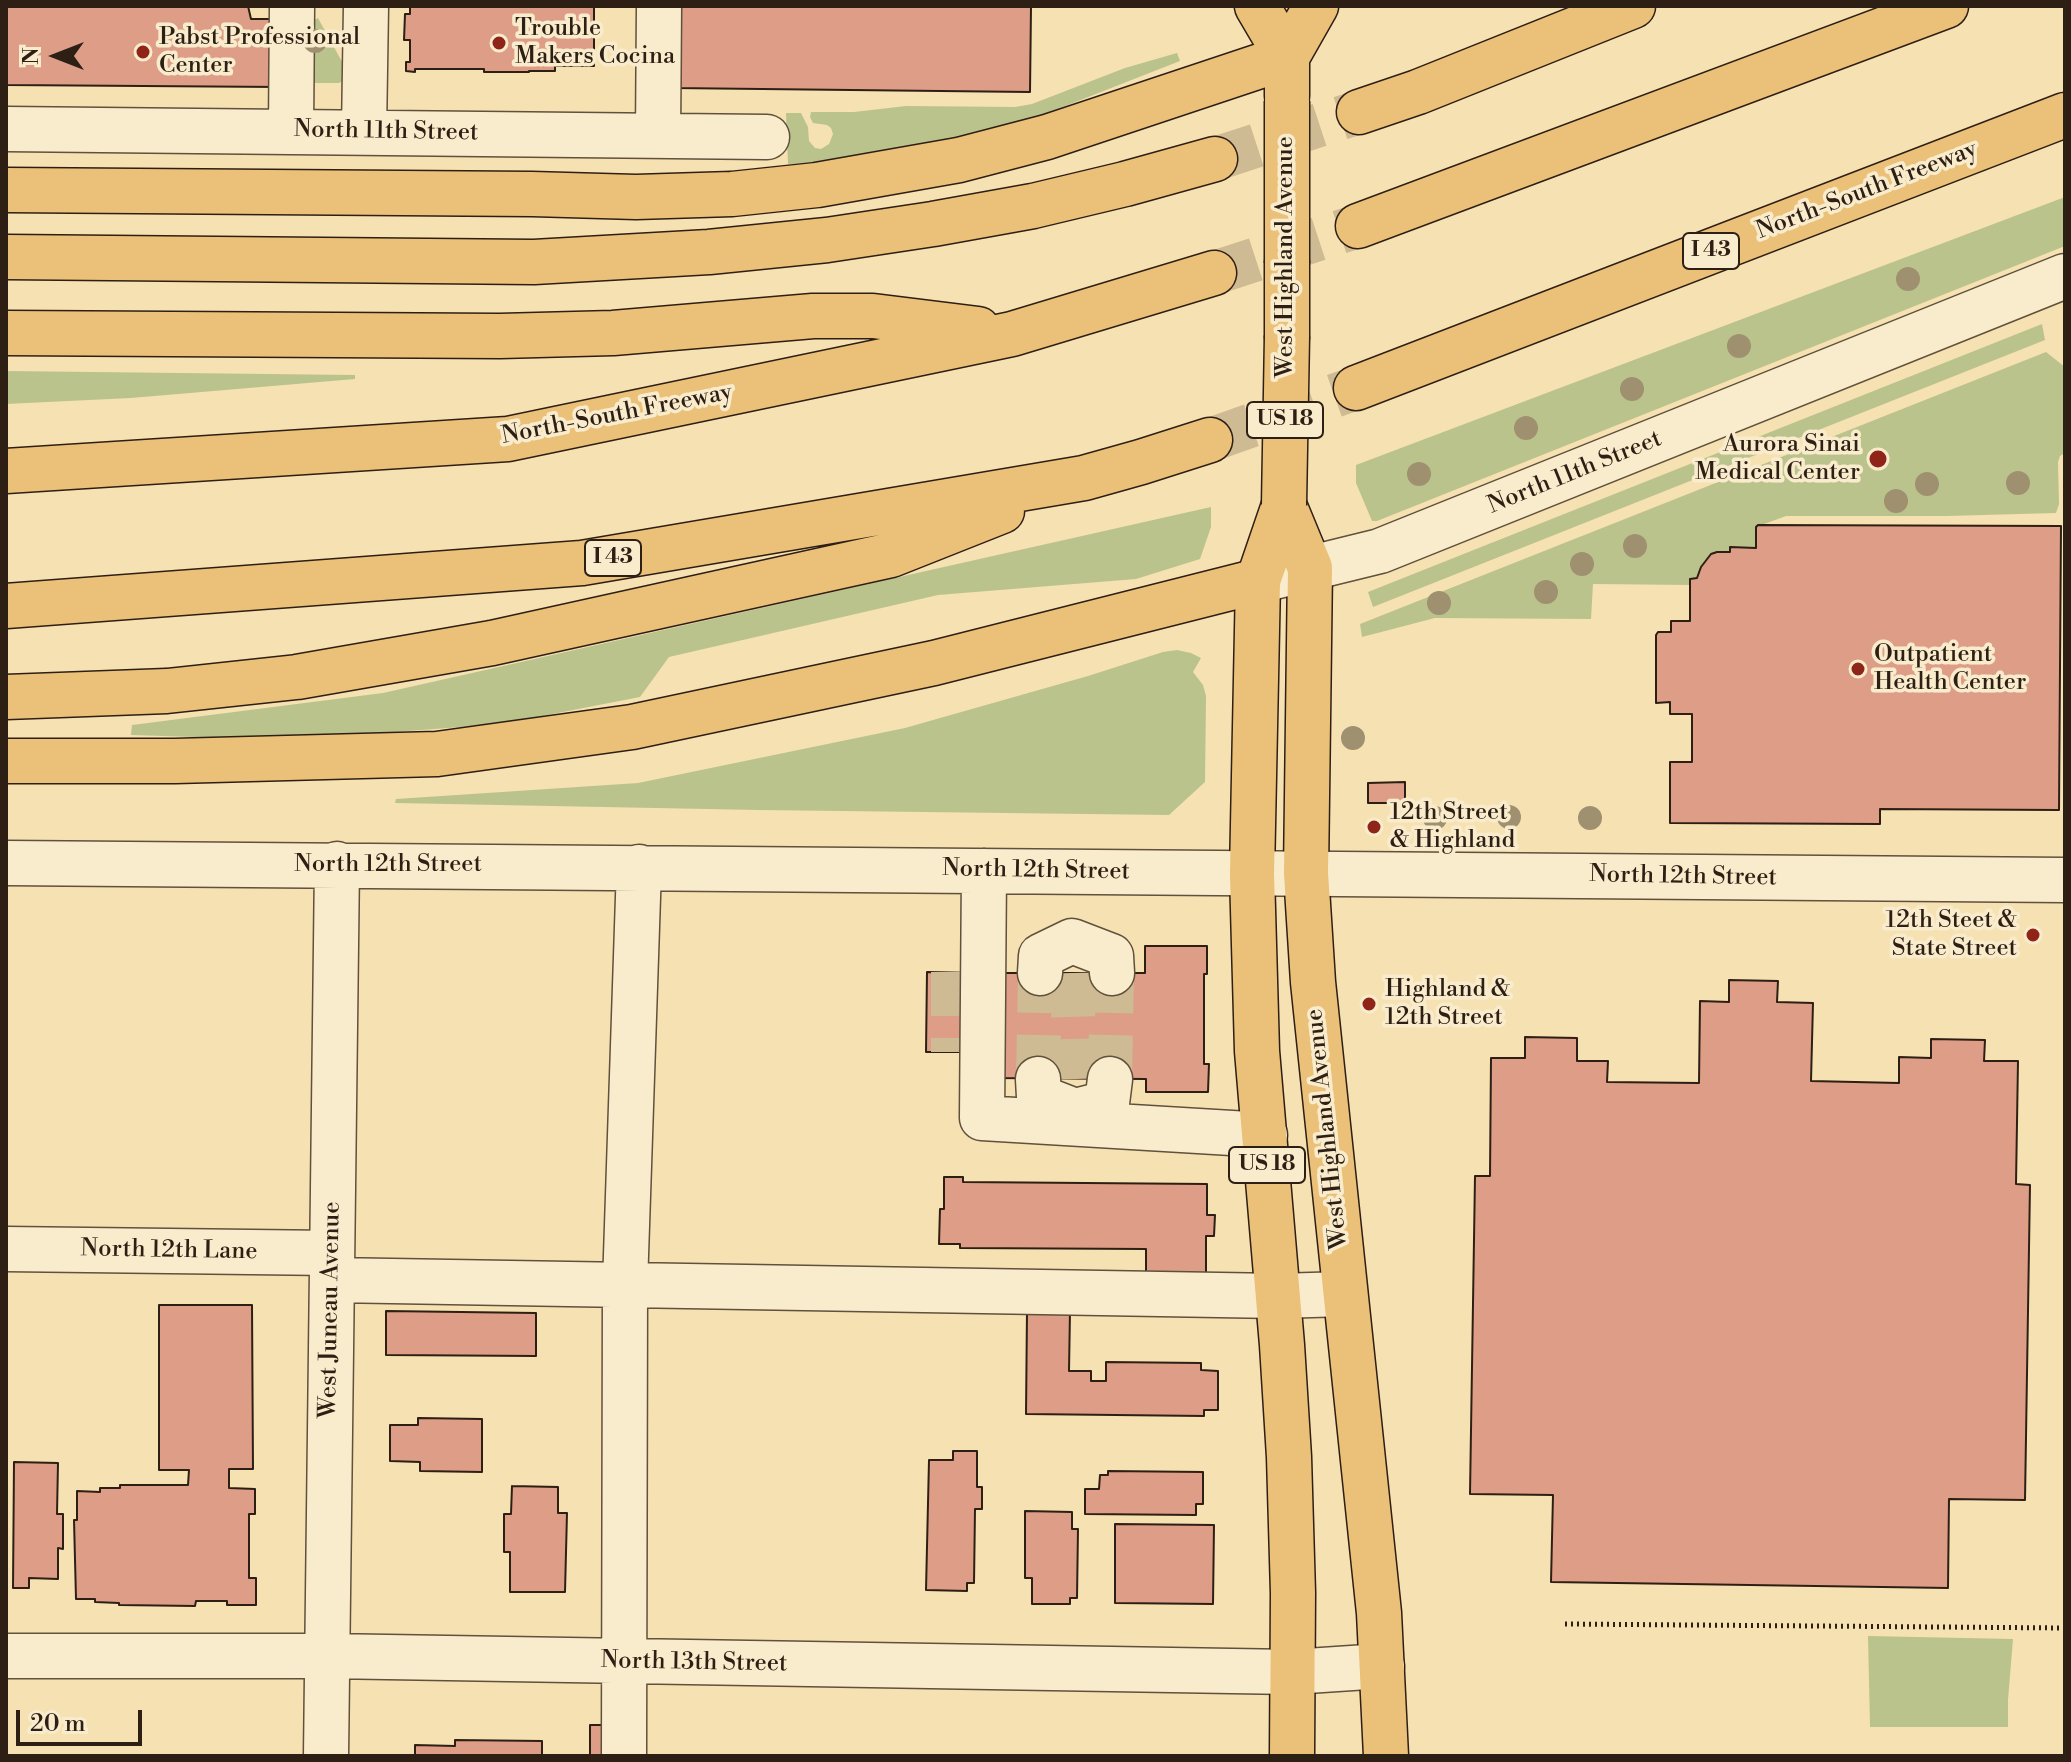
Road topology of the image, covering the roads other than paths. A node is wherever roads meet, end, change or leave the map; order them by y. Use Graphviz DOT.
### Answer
graph roads {
  1 [pos="292,6"];
  2 [pos="366,6"];
  3 [pos="659,6"];
  4 [pos="1257,6"];
  5 [pos="1316,6"];
  6 [pos="1633,6"];
  7 [pos="1946,6"];
  8 [pos="1287,57"];
  9 [pos="1359,112"];
  10 [pos="2065,115"];
  11 [pos="6,129"];
  12 [pos="291,131"];
  13 [pos="364,132"];
  14 [pos="658,136"];
  15 [pos="767,137"];
  16 [pos="1215,159"];
  17 [pos="6,190"];
  18 [pos="1358,226"];
  19 [pos="6,257"];
  20 [pos="1214,273"];
  21 [pos="2065,276"];
  22 [pos="6,333"];
  23 [pos="1012,334"];
  24 [pos="1356,388"];
  25 [pos="1210,440"];
  26 [pos="6,471"];
  27 [pos="1084,478"];
  28 [pos="1284,505"];
  29 [pos="1310,568"];
  30 [pos="1258,581"];
  31 [pos="6,606"];
  32 [pos="6,697"];
  33 [pos="6,761"];
  34 [pos="6,863"];
  35 [pos="337,864"];
  36 [pos="639,867"];
  37 [pos="968,871"];
  38 [pos="1072,872"];
  39 [pos="1306,873"];
  40 [pos="1252,874"];
  41 [pos="2065,880"];
  42 [pos="1074,965"];
  43 [pos="953,972"];
  44 [pos="953,1052"];
  45 [pos="982,1118"];
  46 [pos="1265,1135"];
  47 [pos="6,1249"];
  48 [pos="332,1266"];
  49 [pos="625,1285"];
  50 [pos="1345,1294"];
  51 [pos="1278,1296"];
  52 [pos="6,1656"];
  53 [pos="327,1656"];
  54 [pos="625,1662"];
  55 [pos="1382,1666"];
  56 [pos="1292,1672"];
  57 [pos="326,1756"];
  58 [pos="624,1756"];
  59 [pos="1292,1756"];
  60 [pos="1386,1756"];
  1 -- 12 [label="street"];
  2 -- 13 [label="street"];
  3 -- 14 [label="street"];
  4 -- 8 [label="main road"];
  5 -- 8 [label="main road, West Highland Avenue / US 18"];
  6 -- 9 [label="main road"];
  7 -- 18 [label="main road"];
  8 -- 17 [label="main road"];
  8 -- 28 [label="main road, West Highland Avenue / US 18, bridge"];
  10 -- 24 [label="main road, North-South Freeway / I 43"];
  11 -- 12 [label="street, North 11th Street"];
  12 -- 13 [label="street, North 11th Street"];
  13 -- 14 [label="street, North 11th Street"];
  14 -- 15 [label="street, North 11th Street"];
  16 -- 19 [label="main road"];
  20 -- 23 [label="main road, North-South Freeway"];
  21 -- 29 [label="street, North 11th Street"];
  22 -- 23 [label="main road"];
  23 -- 26 [label="main road, North-South Freeway"];
  25 -- 27 [label="main road, I 43"];
  27 -- 31 [label="main road, I 43"];
  27 -- 32 [label="main road"];
  28 -- 29 [label="main road, West Highland Avenue / US 18"];
  28 -- 30 [label="main road, West Highland Avenue / US 18"];
  29 -- 30 [label="street, North 11th Street"];
  29 -- 39 [label="main road, West Highland Avenue / US 18"];
  30 -- 33 [label="main road"];
  30 -- 40 [label="main road, West Highland Avenue / US 18"];
  34 -- 35 [label="street, North 12th Street"];
  35 -- 36 [label="street, North 12th Street"];
  35 -- 48 [label="street, West Juneau Avenue"];
  36 -- 37 [label="street, North 12th Street"];
  36 -- 49 [label="street"];
  37 -- 38 [label="street, North 12th Street"];
  37 -- 43 [label="street"];
  37 -- 45 [label="street"];
  38 -- 40 [label="street, North 12th Street"];
  38 -- 42 [label="street"];
  39 -- 40 [label="street, North 12th Street"];
  39 -- 41 [label="street, North 12th Street"];
  39 -- 50 [label="main road, West Highland Avenue / US 18"];
  40 -- 46 [label="main road, West Highland Avenue / US 18"];
  44 -- 45 [label="street"];
  45 -- 46 [label="street"];
  46 -- 51 [label="main road, West Highland Avenue / US 18"];
  47 -- 48 [label="street, North 12th Lane"];
  48 -- 49 [label="street, North 12th Lane"];
  48 -- 53 [label="street, West Juneau Avenue"];
  49 -- 51 [label="street, North 12th Lane"];
  49 -- 54 [label="street"];
  50 -- 51 [label="street, North 12th Lane"];
  50 -- 55 [label="main road, West Highland Avenue / US 18"];
  51 -- 56 [label="main road, West Highland Avenue / US 18"];
  52 -- 53 [label="street, North 13th Street"];
  53 -- 54 [label="street, North 13th Street"];
  53 -- 57 [label="street, West Juneau Avenue"];
  54 -- 56 [label="street, North 13th Street"];
  54 -- 58 [label="street"];
  55 -- 56 [label="street, North 13th Street"];
  55 -- 60 [label="main road, West Highland Avenue / US 18"];
  56 -- 59 [label="main road, West Highland Avenue / US 18"];
}
